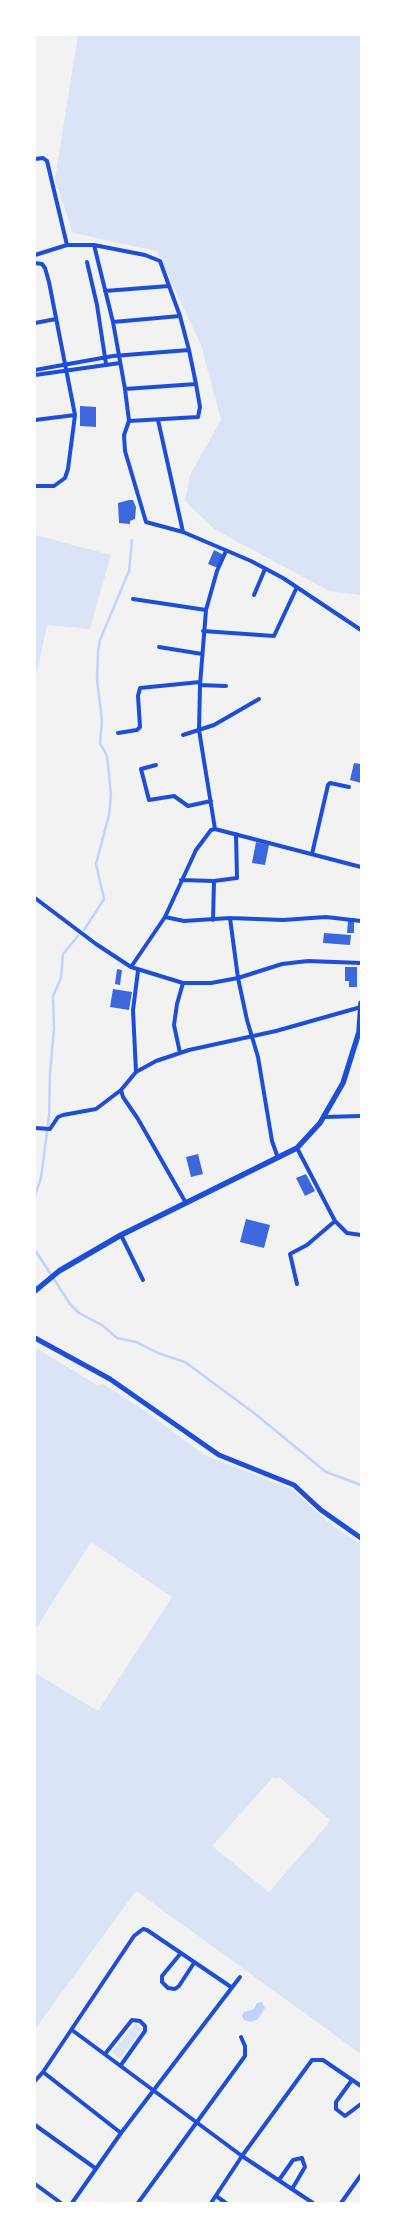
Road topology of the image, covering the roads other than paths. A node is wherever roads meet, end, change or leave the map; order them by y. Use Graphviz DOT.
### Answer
graph roads {
  1 [pos="35,159"];
  2 [pos="67,245"];
  3 [pos="94,245"];
  4 [pos="35,255"];
  5 [pos="87,262"];
  6 [pos="35,263"];
  7 [pos="169,286"];
  8 [pos="105,291"];
  9 [pos="180,316"];
  10 [pos="56,319"];
  11 [pos="113,322"];
  12 [pos="35,323"];
  13 [pos="189,350"];
  14 [pos="120,356"];
  15 [pos="105,357"];
  16 [pos="120,363"];
  17 [pos="106,364"];
  18 [pos="66,366"];
  19 [pos="35,370"];
  20 [pos="35,375"];
  21 [pos="196,384"];
  22 [pos="125,389"];
  23 [pos="75,415"];
  24 [pos="35,420"];
  25 [pos="158,420"];
  26 [pos="129,421"];
  27 [pos="35,484"];
  28 [pos="183,532"];
  29 [pos="226,551"];
  30 [pos="265,569"];
  31 [pos="297,587"];
  32 [pos="254,595"];
  33 [pos="134,599"];
  34 [pos="206,610"];
  35 [pos="361,630"];
  36 [pos="203,631"];
  37 [pos="159,647"];
  38 [pos="202,654"];
  39 [pos="200,683"];
  40 [pos="226,686"];
  41 [pos="259,700"];
  42 [pos="199,730"];
  43 [pos="118,733"];
  44 [pos="183,735"];
  45 [pos="156,765"];
  46 [pos="349,787"];
  47 [pos="211,801"];
  48 [pos="216,829"];
  49 [pos="236,834"];
  50 [pos="312,854"];
  51 [pos="361,868"];
  52 [pos="181,880"];
  53 [pos="214,881"];
  54 [pos="35,898"];
  55 [pos="165,917"];
  56 [pos="230,918"];
  57 [pos="213,920"];
  58 [pos="361,921"];
  59 [pos="361,963"];
  60 [pos="131,968"];
  61 [pos="138,971"];
  62 [pos="238,978"];
  63 [pos="183,983"];
  64 [pos="361,1003"];
  65 [pos="361,1007"];
  66 [pos="252,1036"];
  67 [pos="180,1053"];
  68 [pos="136,1072"];
  69 [pos="121,1090"];
  70 [pos="324,1116"];
  71 [pos="361,1116"];
  72 [pos="35,1128"];
  73 [pos="297,1148"];
  74 [pos="278,1158"];
  75 [pos="186,1204"];
  76 [pos="335,1221"];
  77 [pos="121,1235"];
  78 [pos="361,1236"];
  79 [pos="143,1280"];
  80 [pos="296,1284"];
  81 [pos="35,1291"];
  82 [pos="35,1338"];
  83 [pos="361,1538"];
  84 [pos="181,1953"];
  85 [pos="194,1963"];
  86 [pos="240,1977"];
  87 [pos="230,1987"];
  88 [pos="72,2030"];
  89 [pos="241,2037"];
  90 [pos="105,2054"];
  91 [pos="122,2066"];
  92 [pos="43,2072"];
  93 [pos="352,2080"];
  94 [pos="35,2081"];
  95 [pos="361,2086"];
  96 [pos="155,2090"];
  97 [pos="361,2104"];
  98 [pos="197,2122"];
  99 [pos="35,2125"];
  100 [pos="121,2133"];
  101 [pos="242,2156"];
  102 [pos="95,2168"];
  103 [pos="361,2175"];
  104 [pos="279,2180"];
  105 [pos="35,2184"];
  106 [pos="292,2189"];
  107 [pos="216,2196"];
  108 [pos="61,2203"];
  109 [pos="72,2203"];
  110 [pos="138,2203"];
  111 [pos="211,2203"];
  112 [pos="226,2203"];
  113 [pos="313,2203"];
  114 [pos="341,2203"];
  1 -- 2 [label="street"];
  2 -- 3 [label="street"];
  2 -- 4 [label="street"];
  3 -- 7 [label="street"];
  3 -- 8 [label="street"];
  5 -- 15 [label="street"];
  6 -- 10 [label="street"];
  7 -- 8 [label="street"];
  7 -- 9 [label="street"];
  8 -- 11 [label="street"];
  9 -- 11 [label="street"];
  9 -- 13 [label="street"];
  10 -- 12 [label="street"];
  10 -- 18 [label="street"];
  11 -- 14 [label="street"];
  13 -- 14 [label="street"];
  13 -- 21 [label="street"];
  14 -- 15 [label="street"];
  14 -- 16 [label="street"];
  15 -- 17 [label="street"];
  15 -- 18 [label="street"];
  16 -- 17 [label="street"];
  16 -- 22 [label="street"];
  17 -- 18 [label="street"];
  18 -- 19 [label="street"];
  18 -- 20 [label="street"];
  18 -- 23 [label="street"];
  21 -- 22 [label="street"];
  21 -- 25 [label="street"];
  22 -- 26 [label="street"];
  23 -- 24 [label="street"];
  23 -- 27 [label="street"];
  25 -- 26 [label="street"];
  25 -- 28 [label="street"];
  26 -- 28 [label="street"];
  28 -- 29 [label="street"];
  29 -- 30 [label="street"];
  29 -- 34 [label="street"];
  30 -- 31 [label="street"];
  30 -- 32 [label="street"];
  31 -- 35 [label="street"];
  31 -- 36 [label="street"];
  33 -- 34 [label="street"];
  34 -- 36 [label="street"];
  36 -- 38 [label="street"];
  37 -- 38 [label="street"];
  38 -- 39 [label="street"];
  39 -- 40 [label="street"];
  39 -- 42 [label="street"];
  39 -- 43 [label="street"];
  41 -- 42 [label="street"];
  42 -- 44 [label="street"];
  42 -- 47 [label="street"];
  45 -- 47 [label="street"];
  46 -- 50 [label="street"];
  47 -- 48 [label="street"];
  48 -- 49 [label="street"];
  48 -- 52 [label="street"];
  49 -- 50 [label="street"];
  49 -- 53 [label="street"];
  50 -- 51 [label="street"];
  52 -- 53 [label="street"];
  52 -- 55 [label="street"];
  53 -- 57 [label="street"];
  54 -- 60 [label="street"];
  55 -- 57 [label="street"];
  55 -- 60 [label="street"];
  56 -- 57 [label="street"];
  56 -- 58 [label="street"];
  56 -- 62 [label="street"];
  59 -- 62 [label="street"];
  60 -- 61 [label="street"];
  61 -- 63 [label="street"];
  61 -- 68 [label="street"];
  62 -- 63 [label="street"];
  62 -- 66 [label="street"];
  63 -- 67 [label="street"];
  64 -- 65 [label="main road"];
  65 -- 66 [label="street"];
  65 -- 70 [label="main road"];
  66 -- 67 [label="street"];
  66 -- 74 [label="street"];
  67 -- 68 [label="street"];
  68 -- 69 [label="street"];
  69 -- 72 [label="street"];
  69 -- 75 [label="street"];
  70 -- 71 [label="street"];
  70 -- 73 [label="main road"];
  73 -- 74 [label="main road"];
  73 -- 76 [label="street"];
  74 -- 75 [label="main road"];
  75 -- 77 [label="main road"];
  76 -- 78 [label="street"];
  76 -- 80 [label="street"];
  77 -- 79 [label="street"];
  77 -- 81 [label="main road"];
  82 -- 83 [label="main road"];
  84 -- 85 [label="street"];
  84 -- 85 [label="street"];
  84 -- 88 [label="street"];
  85 -- 87 [label="street"];
  86 -- 87 [label="street"];
  87 -- 96 [label="street"];
  88 -- 90 [label="street"];
  88 -- 92 [label="street"];
  89 -- 98 [label="street"];
  90 -- 91 [label="street"];
  90 -- 91 [label="street"];
  91 -- 96 [label="street"];
  92 -- 94 [label="street"];
  92 -- 100 [label="street"];
  93 -- 95 [label="street"];
  93 -- 97 [label="street"];
  93 -- 101 [label="street"];
  96 -- 98 [label="street"];
  96 -- 100 [label="street"];
  98 -- 101 [label="street"];
  98 -- 110 [label="street"];
  99 -- 102 [label="street"];
  100 -- 102 [label="street"];
  101 -- 104 [label="street"];
  101 -- 107 [label="street"];
  102 -- 109 [label="street"];
  103 -- 114 [label="street"];
  104 -- 106 [label="street"];
  104 -- 106 [label="street"];
  105 -- 108 [label="street"];
  106 -- 113 [label="street"];
  107 -- 111 [label="street"];
  107 -- 112 [label="street"];
}
